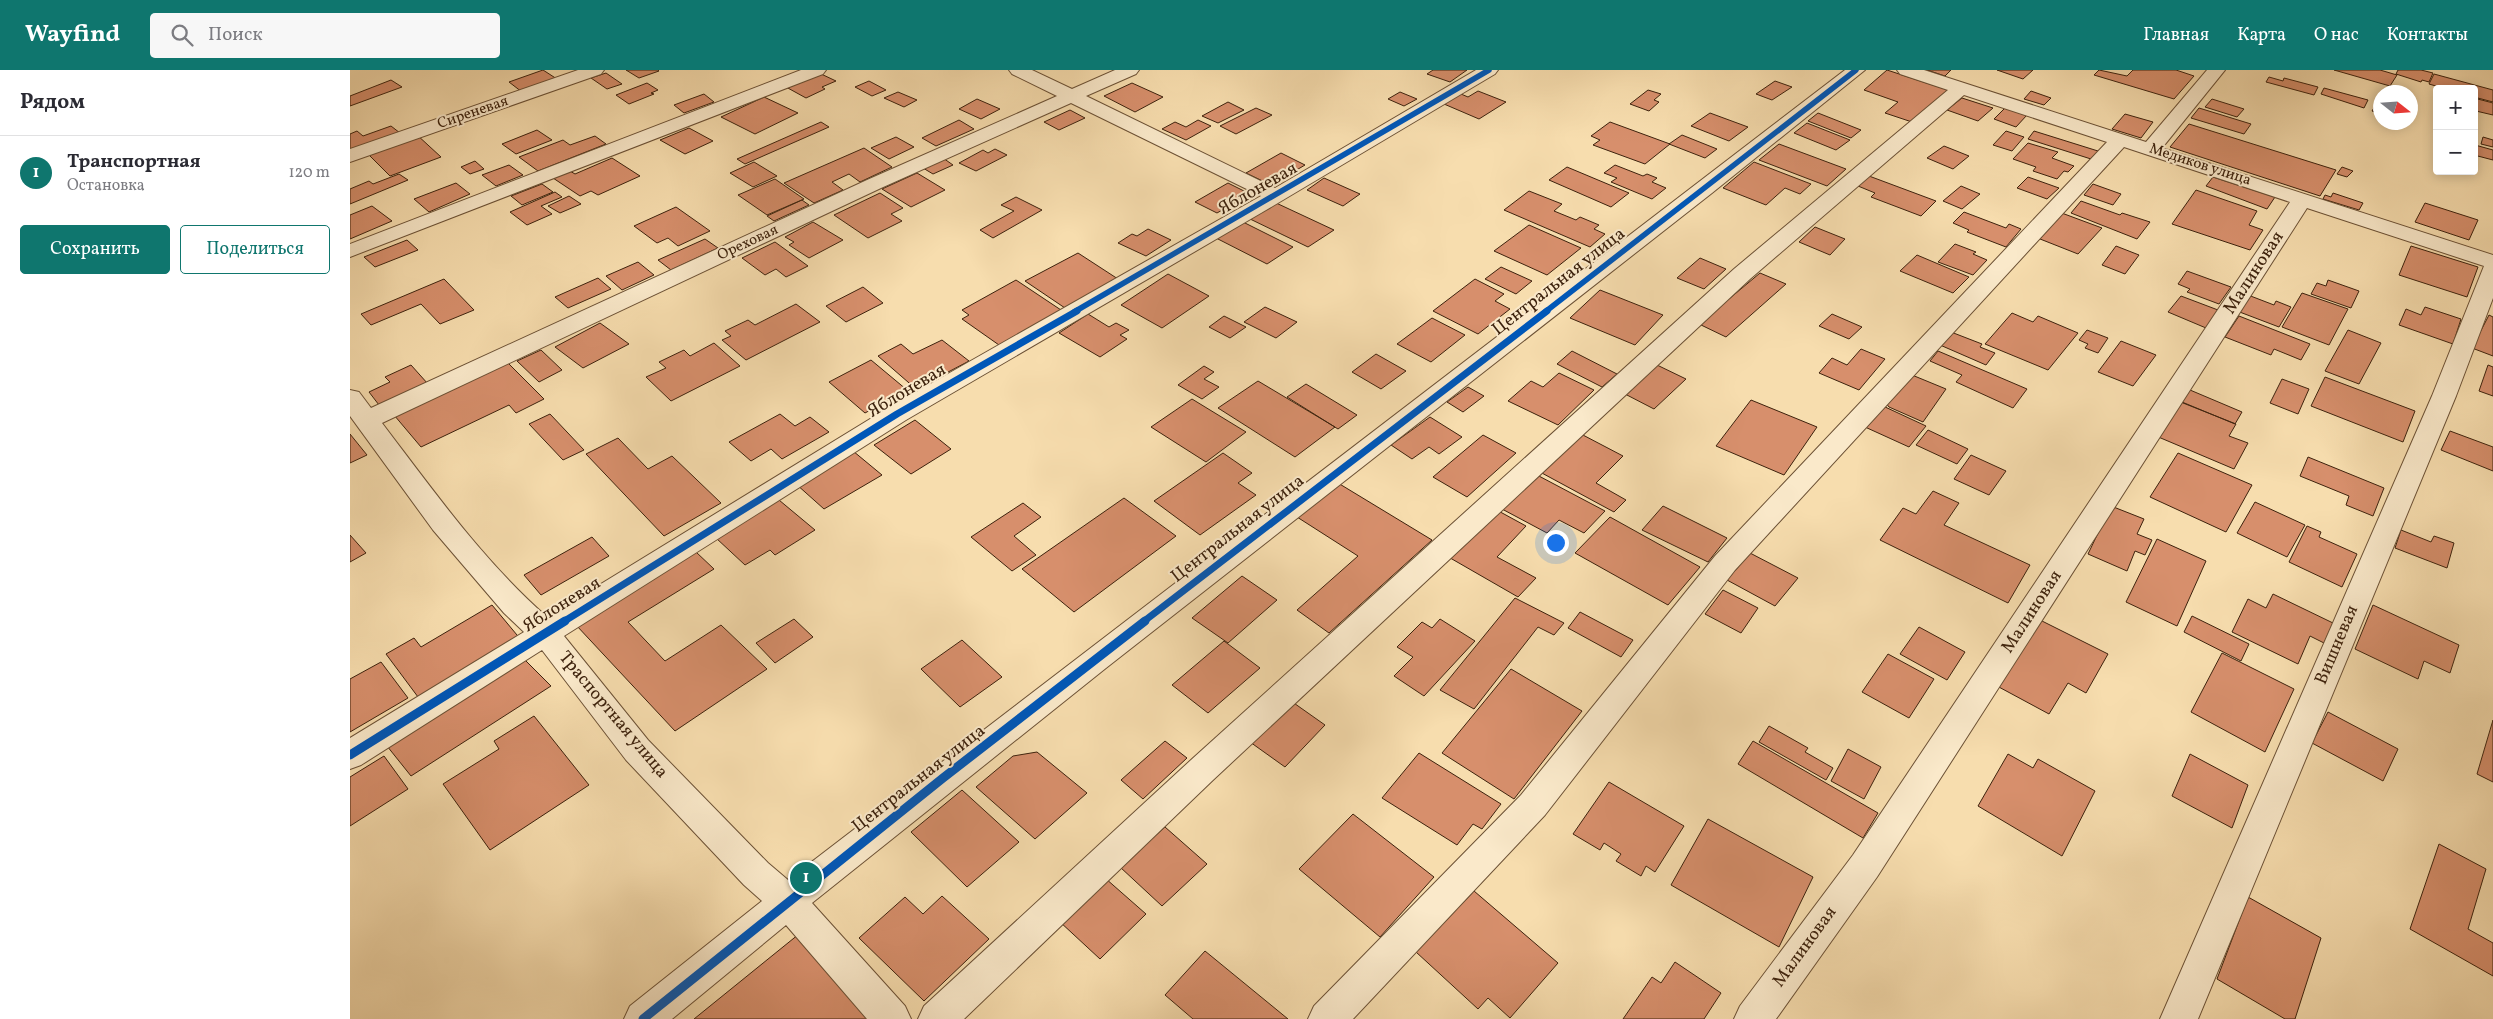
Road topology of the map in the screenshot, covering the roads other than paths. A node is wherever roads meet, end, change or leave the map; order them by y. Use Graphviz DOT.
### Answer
graph roads {
  1 [pos="596,70"];
  2 [pos="817,70"];
  3 [pos="1018,70"];
  4 [pos="1130,70"];
  5 [pos="1489,70"];
  6 [pos="1856,70"];
  7 [pos="1906,70"];
  8 [pos="2216,70"];
  9 [pos="1961,88"];
  10 [pos="1074,96"];
  11 [pos="2121,140"];
  12 [pos="2151,149"];
  13 [pos="350,156"];
  14 [pos="1276,196"];
  15 [pos="2302,199"];
  16 [pos="350,251"];
  17 [pos="2493,262"];
  18 [pos="2493,269"];
  19 [pos="357,410"];
  20 [pos="546,632"];
  21 [pos="350,755"];
  22 [pos="787,901"];
  23 [pos="643,1019"];
  24 [pos="892,1019"];
  25 [pos="936,1019"];
  26 [pos="1327,1019"];
  27 [pos="1753,1019"];
  28 [pos="2179,1019"];
  1 -- 13 [label="street, Сиреневая"];
  2 -- 16 [label="street"];
  3 -- 10 [label="street"];
  4 -- 10 [label="street, Ореховая"];
  5 -- 14 [label="street, Яблоневая"];
  6 -- 22 [label="street, Центральная улица"];
  7 -- 9 [label="street, Медиков улица"];
  8 -- 12 [label="street"];
  9 -- 11 [label="street, Медиков улица"];
  9 -- 25 [label="street"];
  10 -- 14 [label="street"];
  10 -- 19 [label="street, Ореховая"];
  11 -- 12 [label="street, Медиков улица"];
  11 -- 26 [label="street"];
  12 -- 15 [label="street, Медиков улица"];
  14 -- 20 [label="street, Яблоневая"];
  15 -- 17 [label="street, Медиков улица"];
  15 -- 27 [label="street, Малиновая"];
  18 -- 28 [label="street, Вишневая"];
  19 -- 20 [label="street, Траспортная улица"];
  20 -- 21 [label="street, Яблоневая"];
  20 -- 22 [label="street, Траспортная улица"];
  22 -- 23 [label="street, Центральная улица"];
  22 -- 24 [label="street, Траспортная улица"];
}
